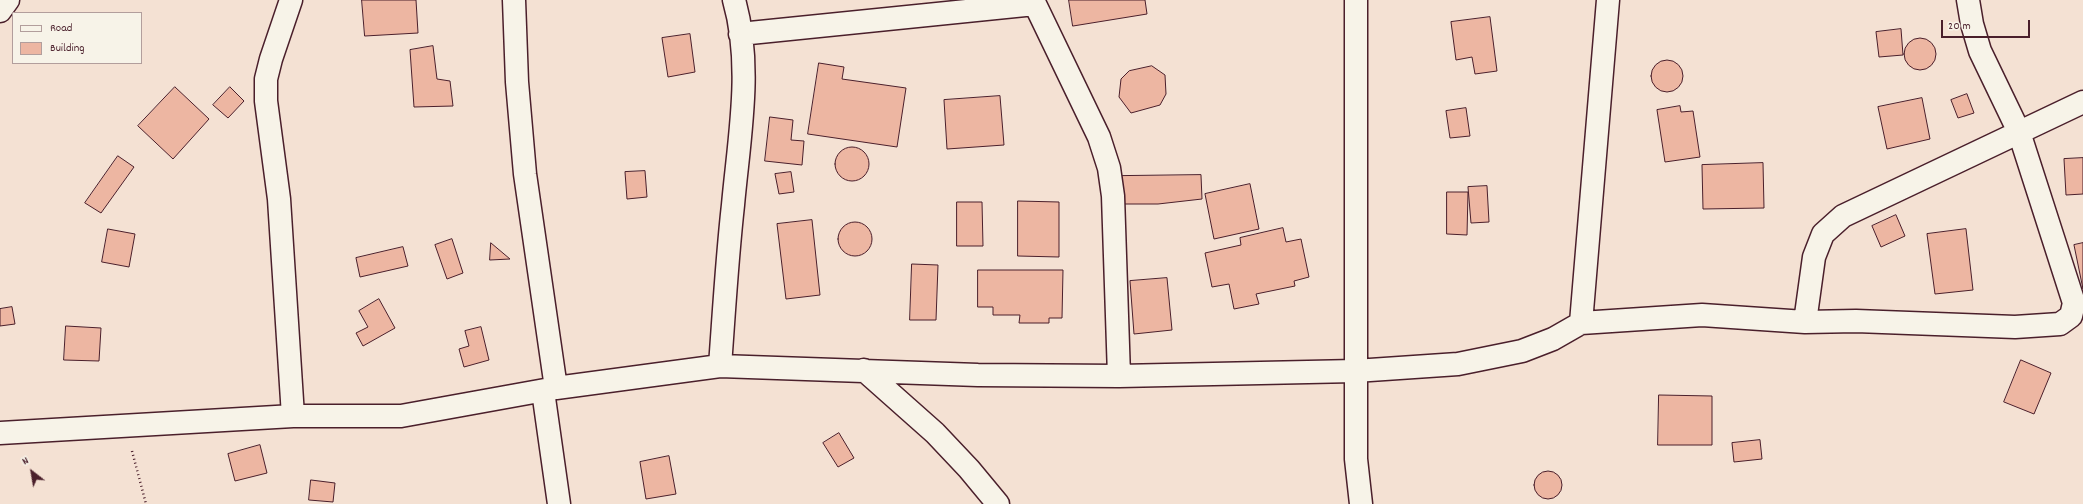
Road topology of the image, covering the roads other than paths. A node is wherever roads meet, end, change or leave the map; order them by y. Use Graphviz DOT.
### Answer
graph roads {
  1 [pos="8,0"];
  2 [pos="291,0"];
  3 [pos="514,0"];
  4 [pos="734,0"];
  5 [pos="1356,0"];
  6 [pos="1608,0"];
  7 [pos="1968,0"];
  8 [pos="1034,2"];
  9 [pos="0,11"];
  10 [pos="740,34"];
  11 [pos="2083,102"];
  12 [pos="2019,132"];
  13 [pos="1805,322"];
  14 [pos="1581,323"];
  15 [pos="720,366"];
  16 [pos="864,370"];
  17 [pos="1355,371"];
  18 [pos="1119,376"];
  19 [pos="549,390"];
  20 [pos="293,416"];
  21 [pos="0,433"];
  22 [pos="559,504"];
  23 [pos="998,504"];
  24 [pos="1361,504"];
  1 -- 9 [label="street"];
  2 -- 20 [label="street"];
  3 -- 19 [label="street"];
  4 -- 10 [label="street"];
  5 -- 17 [label="street"];
  6 -- 14 [label="street"];
  7 -- 12 [label="street"];
  8 -- 10 [label="street"];
  8 -- 18 [label="street"];
  10 -- 15 [label="street"];
  11 -- 12 [label="street"];
  12 -- 13 [label="street"];
  12 -- 13 [label="street"];
  13 -- 14 [label="street"];
  14 -- 17 [label="street"];
  15 -- 16 [label="street"];
  15 -- 19 [label="street"];
  16 -- 18 [label="street"];
  16 -- 23 [label="street"];
  17 -- 18 [label="street"];
  17 -- 24 [label="street"];
  19 -- 20 [label="street"];
  19 -- 22 [label="street"];
  20 -- 21 [label="street"];
}
